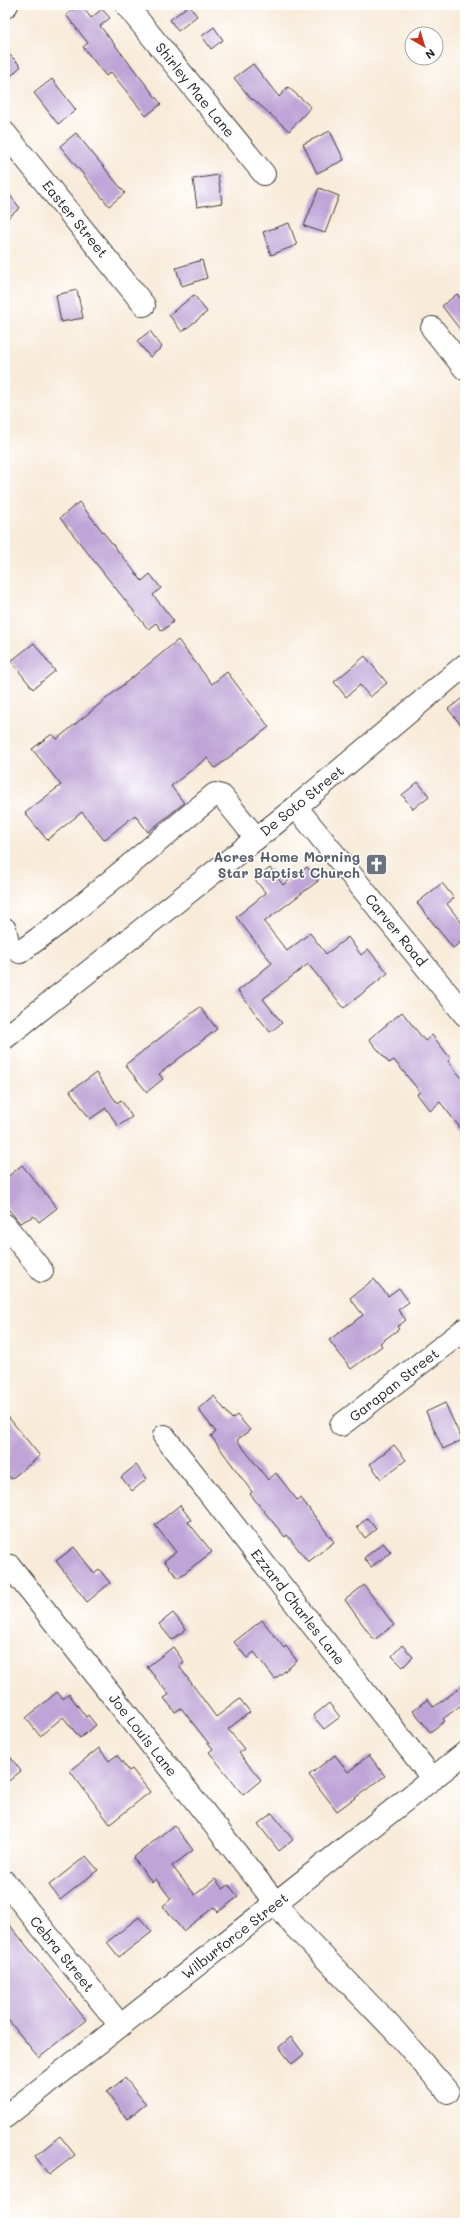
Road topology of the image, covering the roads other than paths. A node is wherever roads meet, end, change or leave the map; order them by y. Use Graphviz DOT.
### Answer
graph roads {
  1 [pos="126,5"];
  2 [pos="5,133"];
  3 [pos="264,174"];
  4 [pos="144,305"];
  5 [pos="432,328"];
  6 [pos="465,369"];
  7 [pos="465,664"];
  8 [pos="296,807"];
  9 [pos="256,838"];
  10 [pos="5,929"];
  11 [pos="465,1015"];
  12 [pos="5,1038"];
  13 [pos="5,1225"];
  14 [pos="42,1271"];
  15 [pos="465,1329"];
  16 [pos="341,1425"];
  17 [pos="164,1436"];
  18 [pos="10,1566"];
  19 [pos="465,1753"];
  20 [pos="433,1779"];
  21 [pos="5,1882"];
  22 [pos="277,1904"];
  23 [pos="120,2025"];
  24 [pos="448,2092"];
  25 [pos="5,2117"];
  1 -- 3 [label="street, Shirley Mae Lane"];
  2 -- 4 [label="street, Easter Street"];
  5 -- 6 [label="street"];
  7 -- 8 [label="street, De Soto Street"];
  8 -- 9 [label="street, De Soto Street"];
  8 -- 11 [label="street, Carver Road"];
  9 -- 10 [label="street"];
  9 -- 12 [label="street, De Soto Street"];
  13 -- 14 [label="street"];
  15 -- 16 [label="street, Garapan Street"];
  17 -- 20 [label="street, Ezzard Charles Lane"];
  18 -- 22 [label="street, Joe Louis Lane"];
  19 -- 20 [label="street, Wilburforce Street"];
  20 -- 22 [label="street, Wilburforce Street"];
  21 -- 23 [label="street, Cebra Street"];
  22 -- 23 [label="street, Wilburforce Street"];
  22 -- 24 [label="street, Joe Louis Lane"];
  23 -- 25 [label="street, Wilburforce Street"];
}
